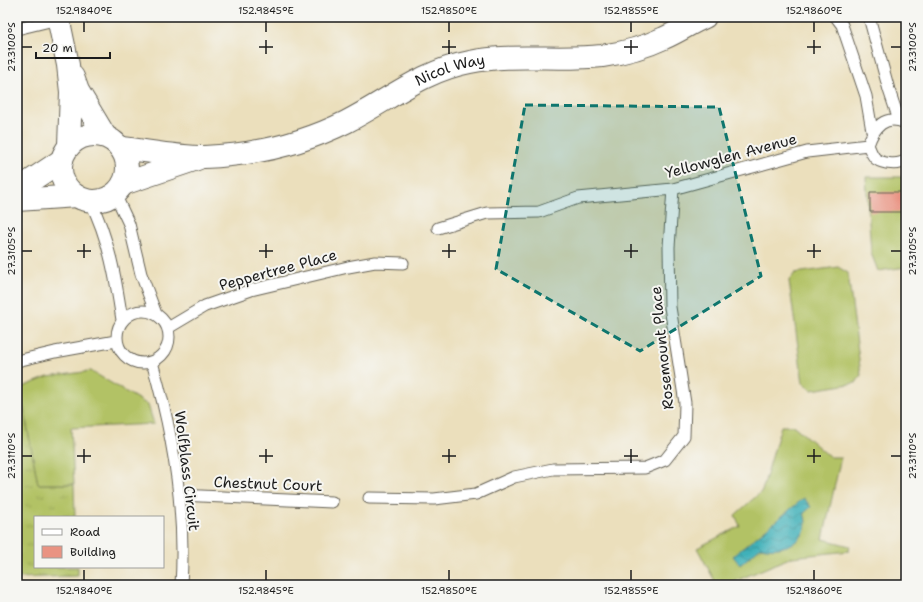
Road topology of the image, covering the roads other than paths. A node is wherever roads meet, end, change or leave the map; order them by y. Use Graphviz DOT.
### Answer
graph roads {
  1 [pos="705,17"];
  2 [pos="836,17"];
  3 [pos="869,17"];
  4 [pos="58,18"];
  5 [pos="17,30"];
  6 [pos="68,65"];
  7 [pos="902,121"];
  8 [pos="872,131"];
  9 [pos="113,142"];
  10 [pos="868,145"];
  11 [pos="65,152"];
  12 [pos="203,157"];
  13 [pos="906,160"];
  14 [pos="119,189"];
  15 [pos="672,189"];
  16 [pos="17,190"];
  17 [pos="84,199"];
  18 [pos="17,200"];
  19 [pos="438,228"];
  20 [pos="403,263"];
  21 [pos="156,314"];
  22 [pos="122,320"];
  23 [pos="168,328"];
  24 [pos="116,341"];
  25 [pos="17,361"];
  26 [pos="152,362"];
  27 [pos="178,496"];
  28 [pos="370,498"];
  29 [pos="332,502"];
  30 [pos="181,585"];
  1 -- 12 [label="street, Nicol Way"];
  2 -- 8 [label="lane"];
  3 -- 7 [label="lane"];
  4 -- 5 [label="lane"];
  4 -- 6 [label="street"];
  6 -- 9 [label="street"];
  6 -- 11 [label="street"];
  7 -- 8 [label="lane"];
  8 -- 10 [label="lane"];
  9 -- 11 [label="street"];
  9 -- 12 [label="street, Nicol Way"];
  9 -- 14 [label="street"];
  10 -- 13 [label="lane"];
  10 -- 15 [label="lane, Yellowglen Avenue"];
  11 -- 16 [label="street"];
  11 -- 17 [label="street"];
  12 -- 14 [label="street, Nicol Way"];
  14 -- 17 [label="street"];
  14 -- 21 [label="lane"];
  15 -- 19 [label="lane, Yellowglen Avenue"];
  15 -- 28 [label="lane, Rosemount Place"];
  17 -- 18 [label="street"];
  17 -- 22 [label="lane"];
  20 -- 23 [label="lane, Peppertree Place"];
  21 -- 22 [label="lane"];
  21 -- 23 [label="lane"];
  22 -- 24 [label="lane"];
  23 -- 26 [label="lane"];
  24 -- 25 [label="lane"];
  24 -- 26 [label="lane"];
  26 -- 27 [label="lane, Wolfblass Circuit"];
  27 -- 29 [label="lane, Chestnut Court"];
  27 -- 30 [label="lane, Wolfblass Circuit"];
}
